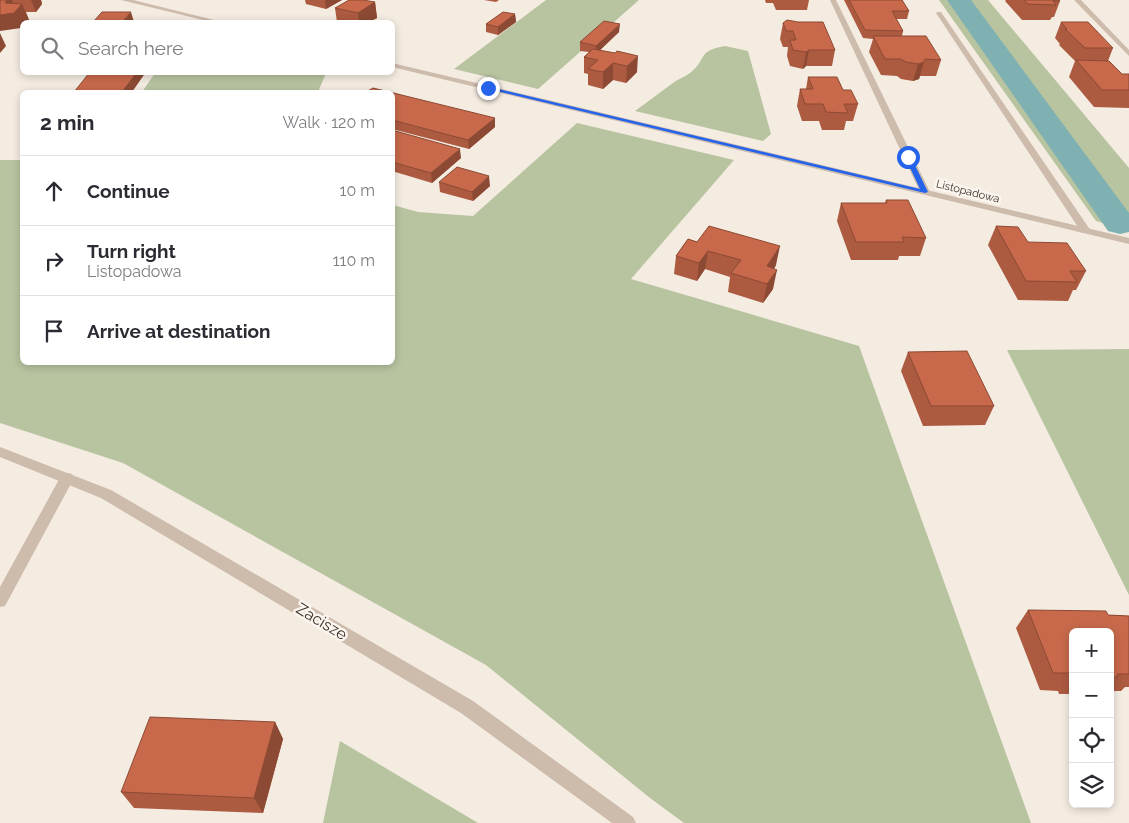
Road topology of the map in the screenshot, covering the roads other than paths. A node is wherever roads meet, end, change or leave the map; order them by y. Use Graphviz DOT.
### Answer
graph roads {
  1 [pos="124,0"];
  2 [pos="833,0"];
  3 [pos="1077,0"];
  4 [pos="939,13"];
  5 [pos="209,20"];
  6 [pos="1129,54"];
  7 [pos="395,65"];
  8 [pos="925,192"];
  9 [pos="1086,231"];
  10 [pos="1129,241"];
  11 [pos="0,452"];
  12 [pos="67,478"];
  13 [pos="0,601"];
  14 [pos="627,823"];
  1 -- 5 [label="street"];
  2 -- 8 [label="street"];
  3 -- 6 [label="street"];
  4 -- 9 [label="street"];
  7 -- 8 [label="street, Listopadowa"];
  8 -- 9 [label="street, Listopadowa"];
  9 -- 10 [label="street, Listopadowa"];
  11 -- 12 [label="street, Zacisze"];
  12 -- 13 [label="street"];
  12 -- 14 [label="street, Zacisze"];
}
